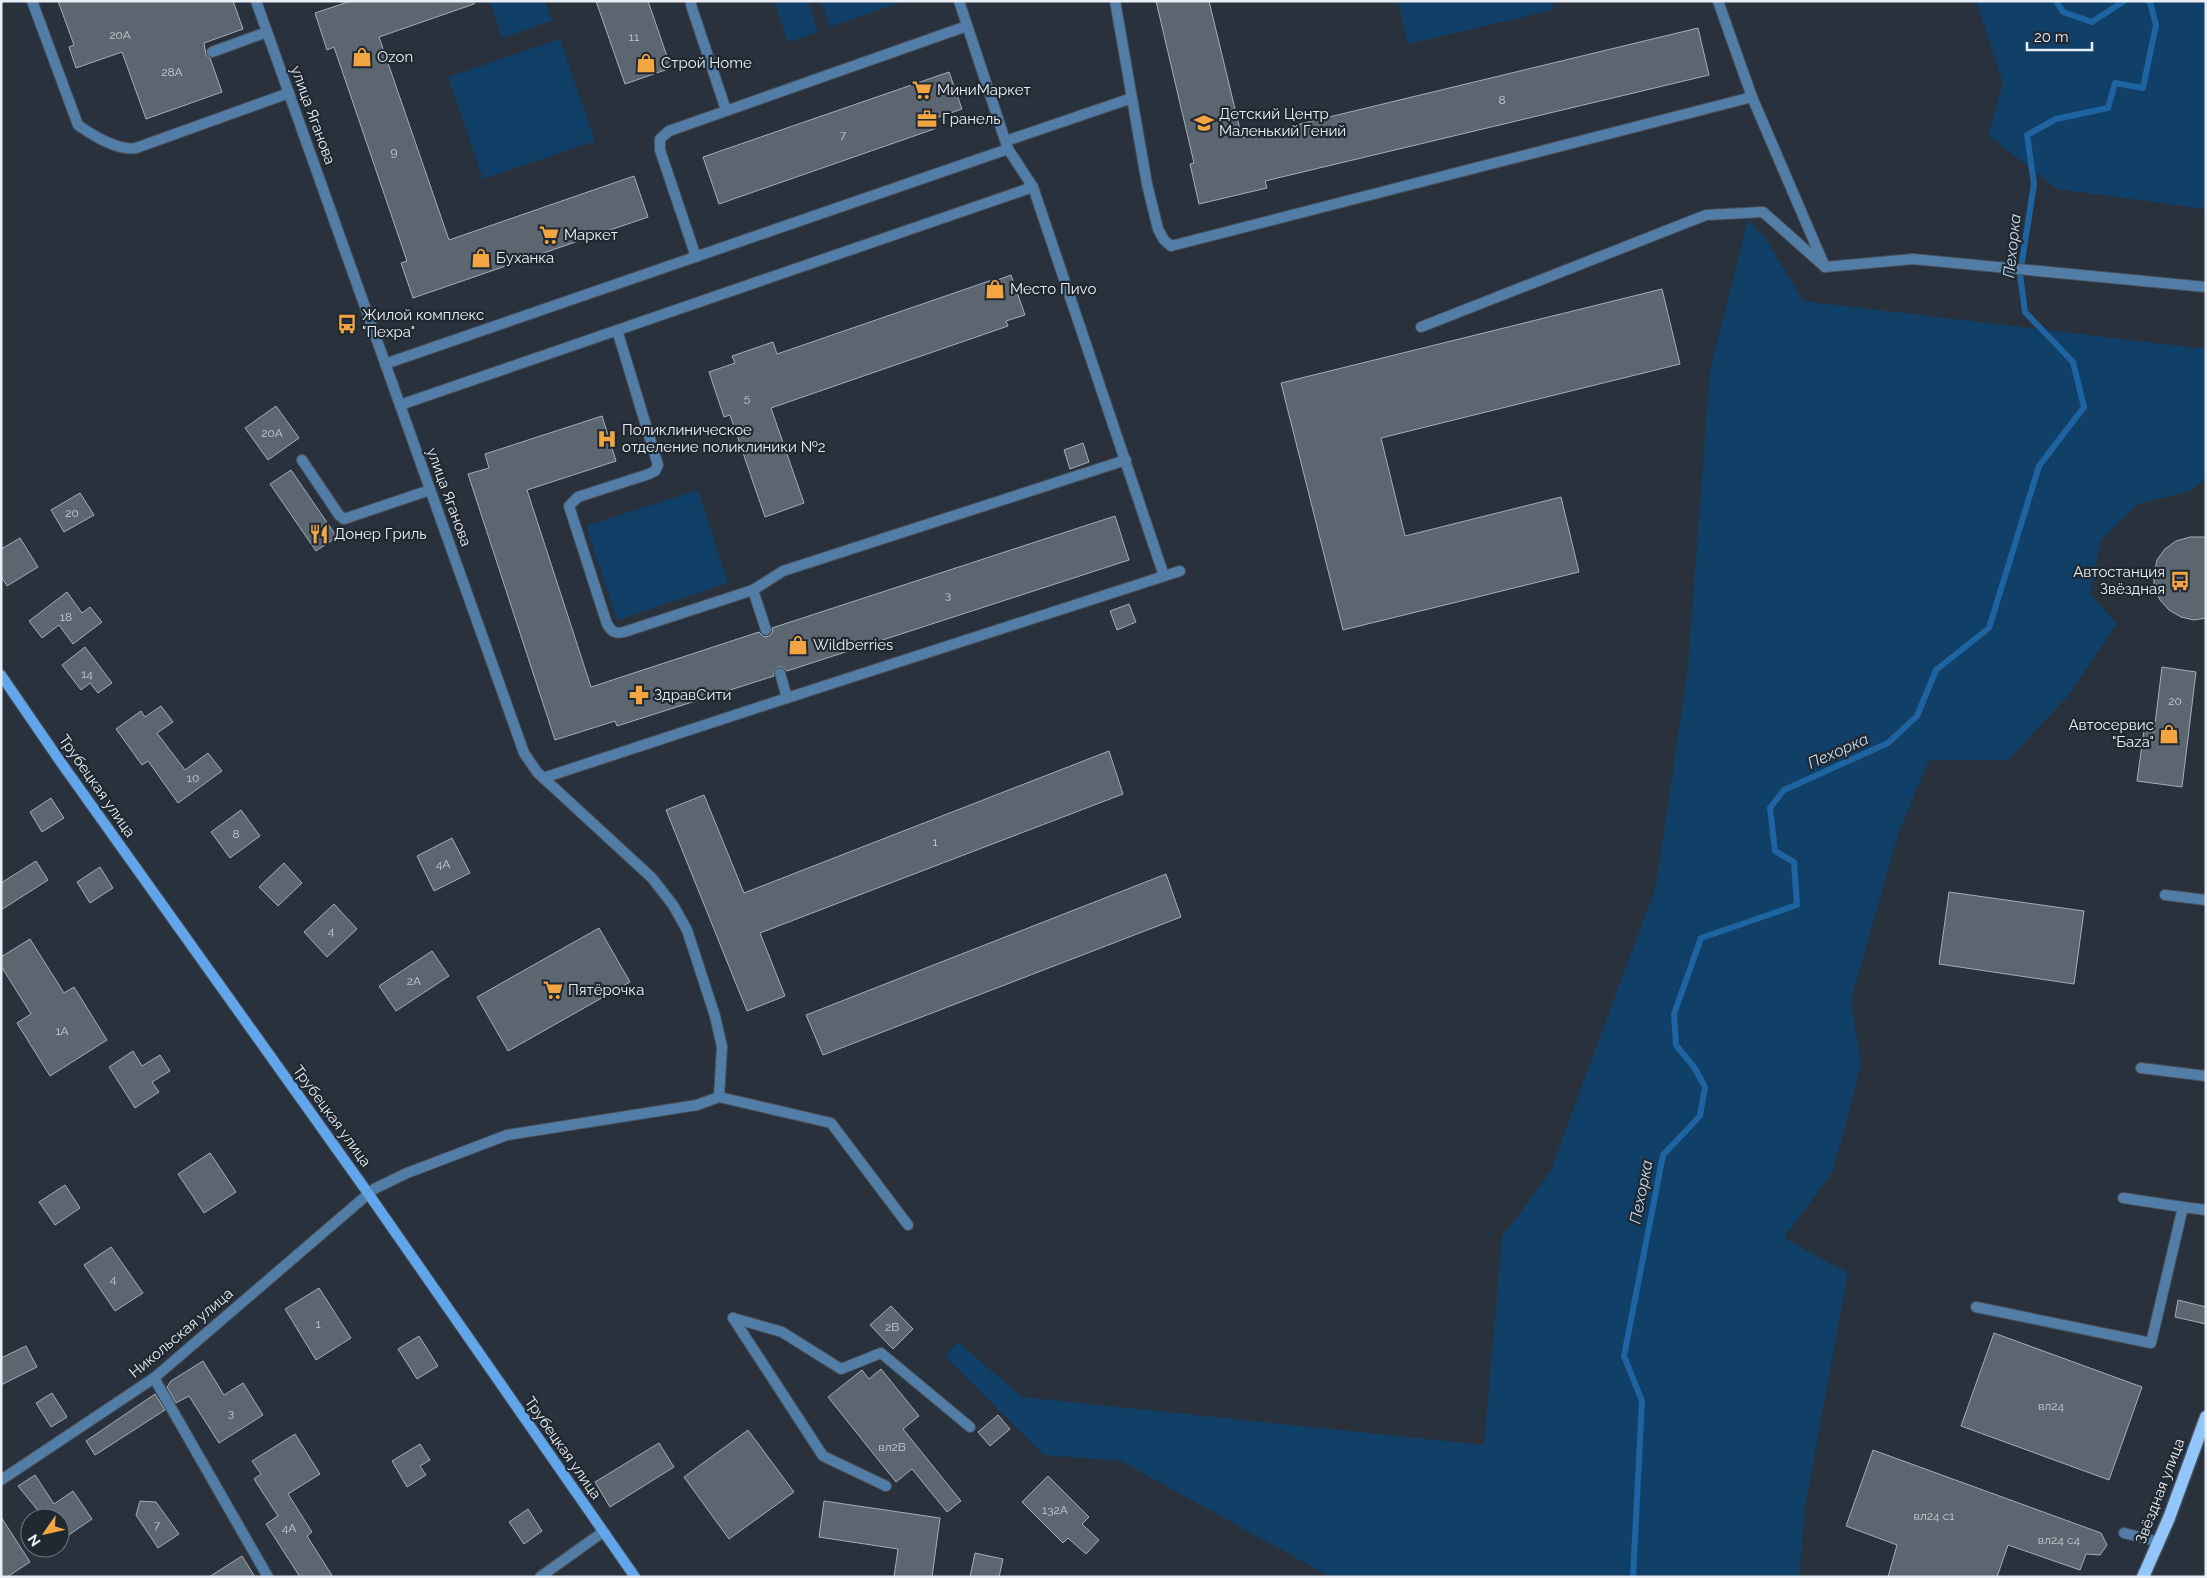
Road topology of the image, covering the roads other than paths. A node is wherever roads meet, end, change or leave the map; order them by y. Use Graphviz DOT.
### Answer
graph roads {
  1 [pos="32,1"];
  2 [pos="256,1"];
  3 [pos="692,1"];
  4 [pos="959,1"];
  5 [pos="1114,1"];
  6 [pos="1718,1"];
  7 [pos="967,26"];
  8 [pos="267,32"];
  9 [pos="212,52"];
  10 [pos="289,93"];
  11 [pos="1752,97"];
  12 [pos="1132,98"];
  13 [pos="726,110"];
  14 [pos="1007,145"];
  15 [pos="1033,187"];
  16 [pos="696,257"];
  17 [pos="1825,267"];
  18 [pos="2206,287"];
  19 [pos="1422,327"];
  20 [pos="617,330"];
  21 [pos="385,364"];
  22 [pos="400,405"];
  23 [pos="302,460"];
  24 [pos="1126,460"];
  25 [pos="430,490"];
  26 [pos="1180,571"];
  27 [pos="1164,576"];
  28 [pos="753,590"];
  29 [pos="766,630"];
  30 [pos="780,674"];
  31 [pos="1,675"];
  32 [pos="787,698"];
  33 [pos="543,778"];
  34 [pos="2165,895"];
  35 [pos="2206,900"];
  36 [pos="2141,1068"];
  37 [pos="2206,1076"];
  38 [pos="719,1096"];
  39 [pos="368,1193"];
  40 [pos="2123,1198"];
  41 [pos="2183,1207"];
  42 [pos="2206,1210"];
  43 [pos="908,1225"];
  44 [pos="1976,1306"];
  45 [pos="154,1378"];
  46 [pos="2206,1417"];
  47 [pos="970,1427"];
  48 [pos="1,1480"];
  49 [pos="886,1486"];
  50 [pos="603,1532"];
  51 [pos="2124,1533"];
  52 [pos="2159,1542"];
  53 [pos="268,1577"];
  54 [pos="540,1577"];
  55 [pos="635,1577"];
  56 [pos="2143,1577"];
  1 -- 10 [label="street"];
  2 -- 8 [label="street, улица Яганова"];
  3 -- 13 [label="street"];
  4 -- 7 [label="street"];
  5 -- 12 [label="street"];
  6 -- 11 [label="street"];
  7 -- 13 [label="street"];
  7 -- 14 [label="street"];
  8 -- 9 [label="street"];
  8 -- 10 [label="street, улица Яганова"];
  10 -- 21 [label="street, улица Яганова"];
  11 -- 12 [label="street"];
  11 -- 17 [label="street"];
  12 -- 14 [label="street"];
  13 -- 16 [label="street"];
  14 -- 15 [label="street"];
  14 -- 16 [label="street"];
  15 -- 20 [label="street"];
  15 -- 24 [label="street"];
  16 -- 21 [label="street"];
  17 -- 18 [label="street"];
  17 -- 19 [label="street"];
  20 -- 22 [label="street"];
  20 -- 28 [label="street"];
  21 -- 22 [label="street, улица Яганова"];
  22 -- 25 [label="street, улица Яганова"];
  23 -- 25 [label="street"];
  24 -- 27 [label="street"];
  24 -- 28 [label="street"];
  25 -- 33 [label="street, улица Яганова"];
  26 -- 27 [label="street"];
  27 -- 32 [label="street"];
  28 -- 29 [label="street"];
  30 -- 32 [label="street"];
  31 -- 39 [label="main road, Трубецкая улица"];
  32 -- 33 [label="street"];
  33 -- 38 [label="street, улица Яганова"];
  34 -- 35 [label="street"];
  36 -- 37 [label="street"];
  38 -- 39 [label="street, Никольская улица"];
  38 -- 43 [label="street"];
  39 -- 45 [label="street, Никольская улица"];
  39 -- 50 [label="main road, Трубецкая улица"];
  40 -- 41 [label="street"];
  41 -- 42 [label="street"];
  41 -- 44 [label="street"];
  45 -- 48 [label="street, Никольская улица"];
  45 -- 53 [label="street"];
  46 -- 52 [label="main road, Звёздная улица"];
  47 -- 49 [label="street"];
  50 -- 54 [label="street"];
  50 -- 55 [label="main road, Трубецкая улица"];
  51 -- 52 [label="street"];
  52 -- 56 [label="main road, Звёздная улица"];
}
